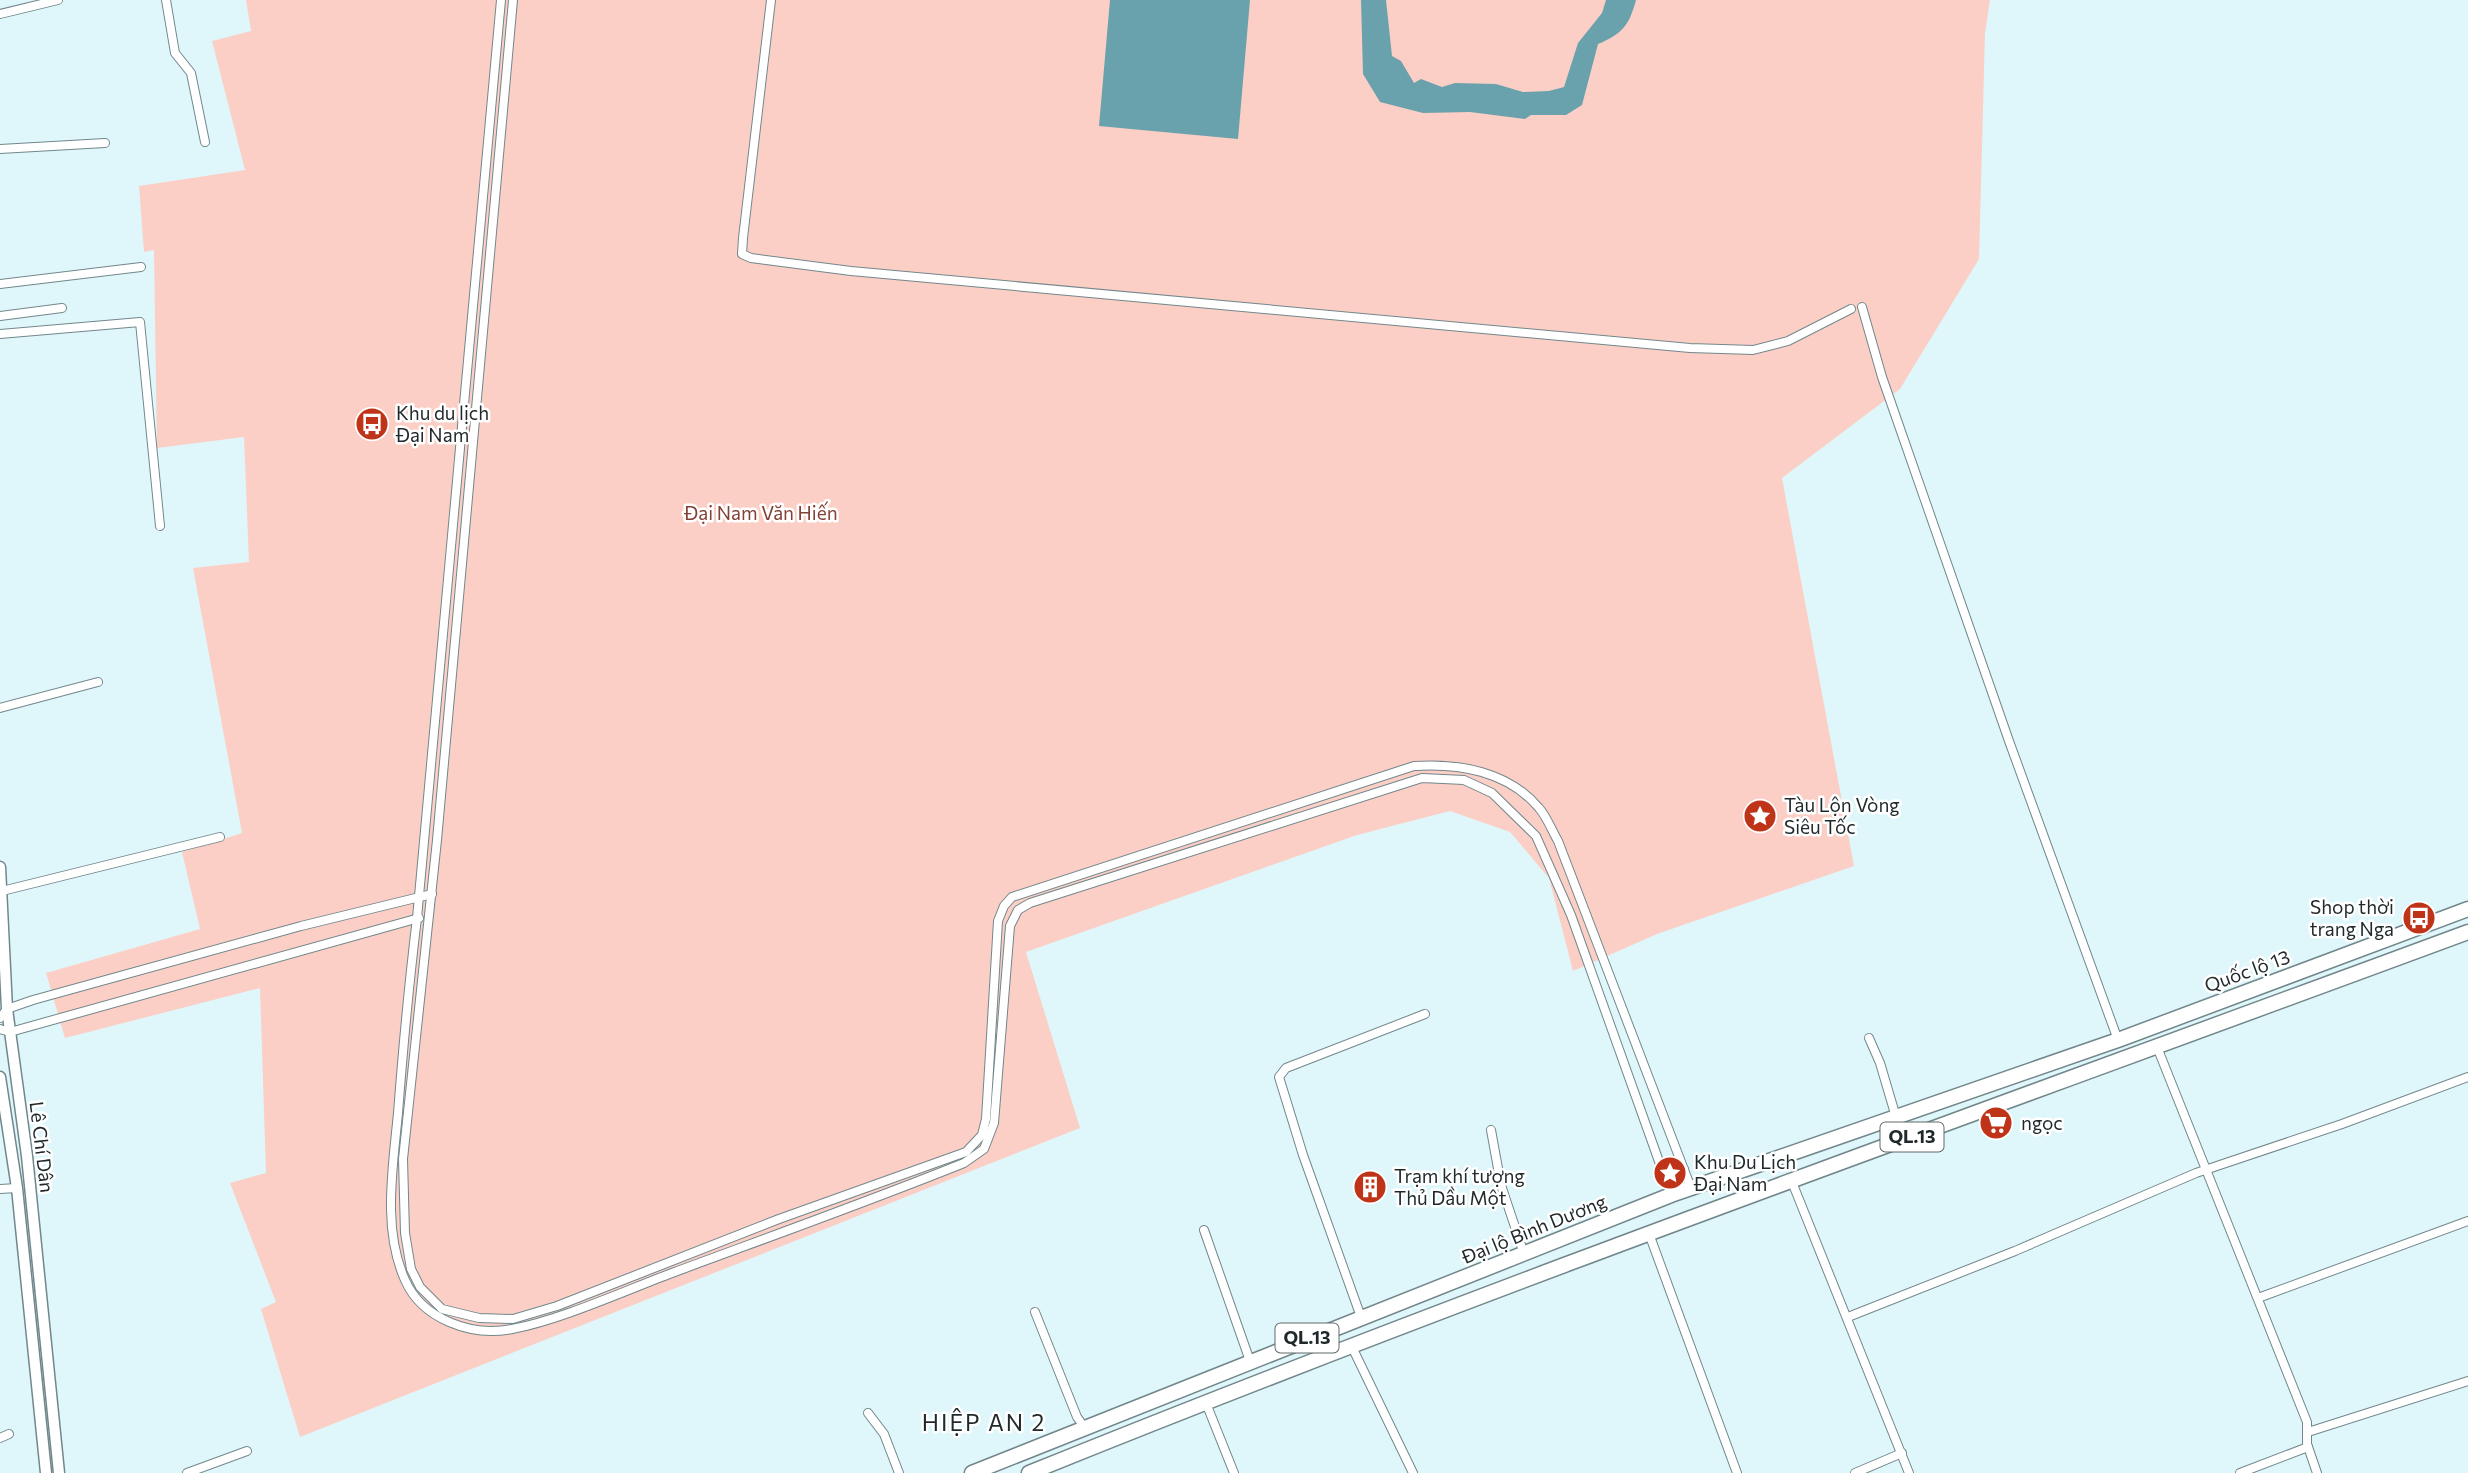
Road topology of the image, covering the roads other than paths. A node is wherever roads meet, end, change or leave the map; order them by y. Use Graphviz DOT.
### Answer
graph roads {
  1 [pos="58,0"];
  2 [pos="166,0"];
  3 [pos="500,0"];
  4 [pos="513,0"];
  5 [pos="771,0"];
  6 [pos="0,14"];
  7 [pos="205,142"];
  8 [pos="106,143"];
  9 [pos="0,149"];
  10 [pos="141,267"];
  11 [pos="0,284"];
  12 [pos="62,307"];
  13 [pos="1862,307"];
  14 [pos="1851,309"];
  15 [pos="0,316"];
  16 [pos="0,334"];
  17 [pos="160,526"];
  18 [pos="98,682"];
  19 [pos="0,708"];
  20 [pos="220,837"];
  21 [pos="0,867"];
  22 [pos="2,891"];
  23 [pos="432,894"];
  24 [pos="418,898"];
  25 [pos="2468,909"];
  26 [pos="429,915"];
  27 [pos="417,918"];
  28 [pos="2468,932"];
  29 [pos="3,1014"];
  30 [pos="1425,1014"];
  31 [pos="2151,1027"];
  32 [pos="5,1030"];
  33 [pos="1869,1038"];
  34 [pos="2118,1040"];
  35 [pos="2157,1047"];
  36 [pos="2124,1059"];
  37 [pos="0,1077"];
  38 [pos="2468,1077"];
  39 [pos="1896,1117"];
  40 [pos="1491,1130"];
  41 [pos="1684,1169"];
  42 [pos="2206,1170"];
  43 [pos="1665,1176"];
  44 [pos="1792,1182"];
  45 [pos="16,1188"];
  46 [pos="1691,1188"];
  47 [pos="0,1189"];
  48 [pos="1671,1195"];
  49 [pos="1699,1213"];
  50 [pos="1680,1219"];
  51 [pos="2468,1221"];
  52 [pos="1204,1230"];
  53 [pos="1648,1231"];
  54 [pos="1524,1254"];
  55 [pos="2258,1298"];
  56 [pos="1035,1312"];
  57 [pos="1361,1317"];
  58 [pos="1847,1317"];
  59 [pos="1352,1347"];
  60 [pos="1250,1361"];
  61 [pos="2468,1381"];
  62 [pos="1206,1403"];
  63 [pos="868,1413"];
  64 [pos="1085,1427"];
  65 [pos="2308,1432"];
  66 [pos="2308,1447"];
  67 [pos="247,1451"];
  68 [pos="1902,1452"];
  69 [pos="46,1473"];
  70 [pos="59,1473"];
  71 [pos="187,1473"];
  72 [pos="899,1473"];
  73 [pos="972,1473"];
  74 [pos="1029,1473"];
  75 [pos="1234,1473"];
  76 [pos="1413,1473"];
  77 [pos="1737,1473"];
  78 [pos="1856,1473"];
  79 [pos="1909,1473"];
  80 [pos="2240,1473"];
  81 [pos="2317,1473"];
  1 -- 6 [label="street"];
  2 -- 7 [label="street"];
  3 -- 24 [label="street"];
  4 -- 23 [label="street"];
  5 -- 14 [label="street"];
  8 -- 9 [label="street"];
  10 -- 11 [label="street"];
  12 -- 15 [label="street"];
  13 -- 34 [label="street"];
  16 -- 17 [label="street"];
  18 -- 19 [label="street"];
  20 -- 22 [label="street"];
  21 -- 22 [label="main road, Lê Chí Dân"];
  22 -- 29 [label="main road, Lê Chí Dân"];
  23 -- 24 [label="street"];
  23 -- 26 [label="street"];
  24 -- 27 [label="street"];
  24 -- 29 [label="street"];
  25 -- 31 [label="highway, Quốc lộ 13 / QL.13"];
  26 -- 27 [label="street"];
  26 -- 41 [label="street"];
  27 -- 32 [label="street"];
  27 -- 43 [label="street"];
  28 -- 35 [label="highway, Quốc lộ 13 / QL.13"];
  29 -- 32 [label="main road, Lê Chí Dân"];
  30 -- 57 [label="street"];
  31 -- 34 [label="highway, Quốc lộ 13 / QL.13"];
  31 -- 35 [label="highway"];
  32 -- 70 [label="main road, Lê Chí Dân"];
  33 -- 39 [label="street"];
  34 -- 36 [label="highway"];
  34 -- 39 [label="highway, Đại lộ Bình Dương / QL.13"];
  35 -- 36 [label="highway, Quốc lộ 13 / QL.13"];
  35 -- 42 [label="street"];
  36 -- 44 [label="highway, QL.13"];
  37 -- 45 [label="main road, Lê Chí Dân"];
  38 -- 42 [label="street"];
  39 -- 46 [label="highway, Đại lộ Bình Dương / QL.13"];
  40 -- 54 [label="street"];
  41 -- 43 [label="street"];
  41 -- 46 [label="street"];
  42 -- 55 [label="street"];
  42 -- 58 [label="street"];
  43 -- 48 [label="street"];
  44 -- 49 [label="highway, QL.13"];
  44 -- 58 [label="street"];
  45 -- 47 [label="street"];
  45 -- 69 [label="main road, Lê Chí Dân"];
  46 -- 48 [label="highway, Đại lộ Bình Dương / QL.13"];
  46 -- 49 [label="highway"];
  48 -- 50 [label="highway"];
  48 -- 54 [label="highway, Đại lộ Bình Dương / QL.13"];
  49 -- 50 [label="highway, QL.13"];
  50 -- 53 [label="highway, QL.13"];
  51 -- 55 [label="street"];
  52 -- 60 [label="street"];
  53 -- 59 [label="highway, QL.13"];
  53 -- 77 [label="street"];
  54 -- 57 [label="highway, Đại lộ Bình Dương / QL.13"];
  55 -- 65 [label="street"];
  56 -- 64 [label="street"];
  57 -- 60 [label="highway, Đại lộ Bình Dương / QL.13"];
  58 -- 68 [label="street"];
  59 -- 62 [label="highway, QL.13"];
  59 -- 76 [label="street"];
  60 -- 64 [label="highway, Đại lộ Bình Dương / QL.13"];
  61 -- 65 [label="street"];
  62 -- 74 [label="highway, QL.13"];
  62 -- 75 [label="street"];
  63 -- 72 [label="street"];
  64 -- 73 [label="highway, Đại lộ Bình Dương / QL.13"];
  65 -- 66 [label="street"];
  66 -- 80 [label="street"];
  66 -- 81 [label="street"];
  67 -- 71 [label="street"];
  68 -- 78 [label="street"];
  68 -- 79 [label="street"];
}
